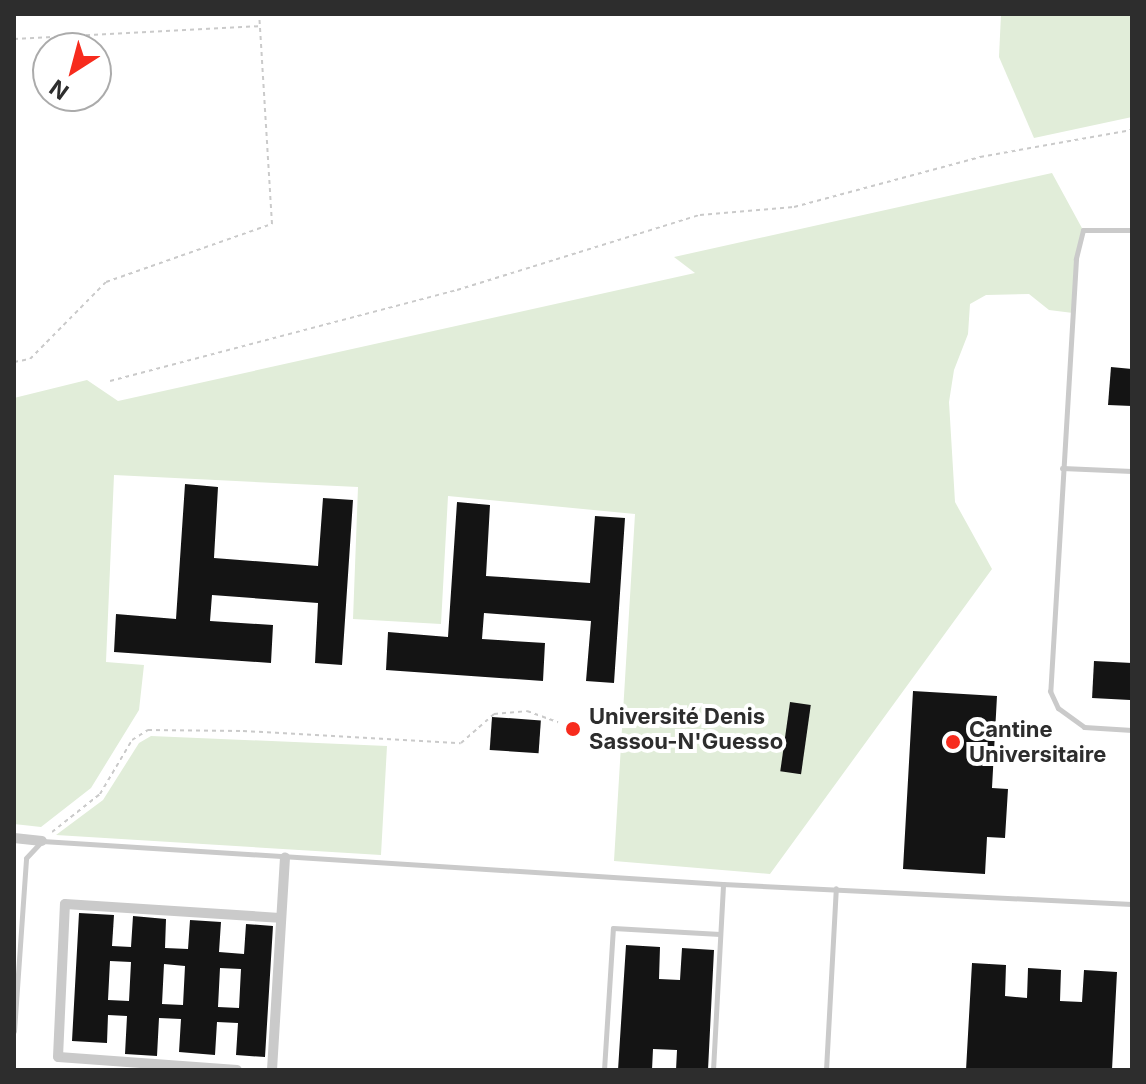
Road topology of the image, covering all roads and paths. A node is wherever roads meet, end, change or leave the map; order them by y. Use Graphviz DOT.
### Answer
graph roads {
  1 [pos="259,14"];
  2 [pos="260,26"];
  3 [pos="14,39"];
  4 [pos="1132,130"];
  5 [pos="1132,230"];
  6 [pos="14,362"];
  7 [pos="110,381"];
  8 [pos="1062,468"];
  9 [pos="1132,471"];
  10 [pos="558,722"];
  11 [pos="1132,730"];
  12 [pos="14,838"];
  13 [pos="42,841"];
  14 [pos="285,857"];
  15 [pos="723,884"];
  16 [pos="836,888"];
  17 [pos="1132,904"];
  18 [pos="280,918"];
  19 [pos="720,934"];
  20 [pos="14,1031"];
  21 [pos="237,1070"];
  22 [pos="272,1070"];
  23 [pos="604,1070"];
  24 [pos="713,1070"];
  25 [pos="826,1070"];
  1 -- 2 [label="path"];
  2 -- 3 [label="path"];
  2 -- 6 [label="path"];
  4 -- 7 [label="path"];
  5 -- 8 [label="lane"];
  8 -- 9 [label="lane"];
  8 -- 11 [label="lane"];
  10 -- 13 [label="path"];
  12 -- 13 [label="street"];
  13 -- 14 [label="lane"];
  13 -- 20 [label="lane"];
  14 -- 15 [label="lane"];
  14 -- 18 [label="street"];
  15 -- 16 [label="lane"];
  15 -- 19 [label="lane"];
  16 -- 17 [label="lane"];
  16 -- 25 [label="lane"];
  18 -- 21 [label="street"];
  18 -- 22 [label="street"];
  19 -- 23 [label="lane"];
  19 -- 24 [label="lane"];
}
